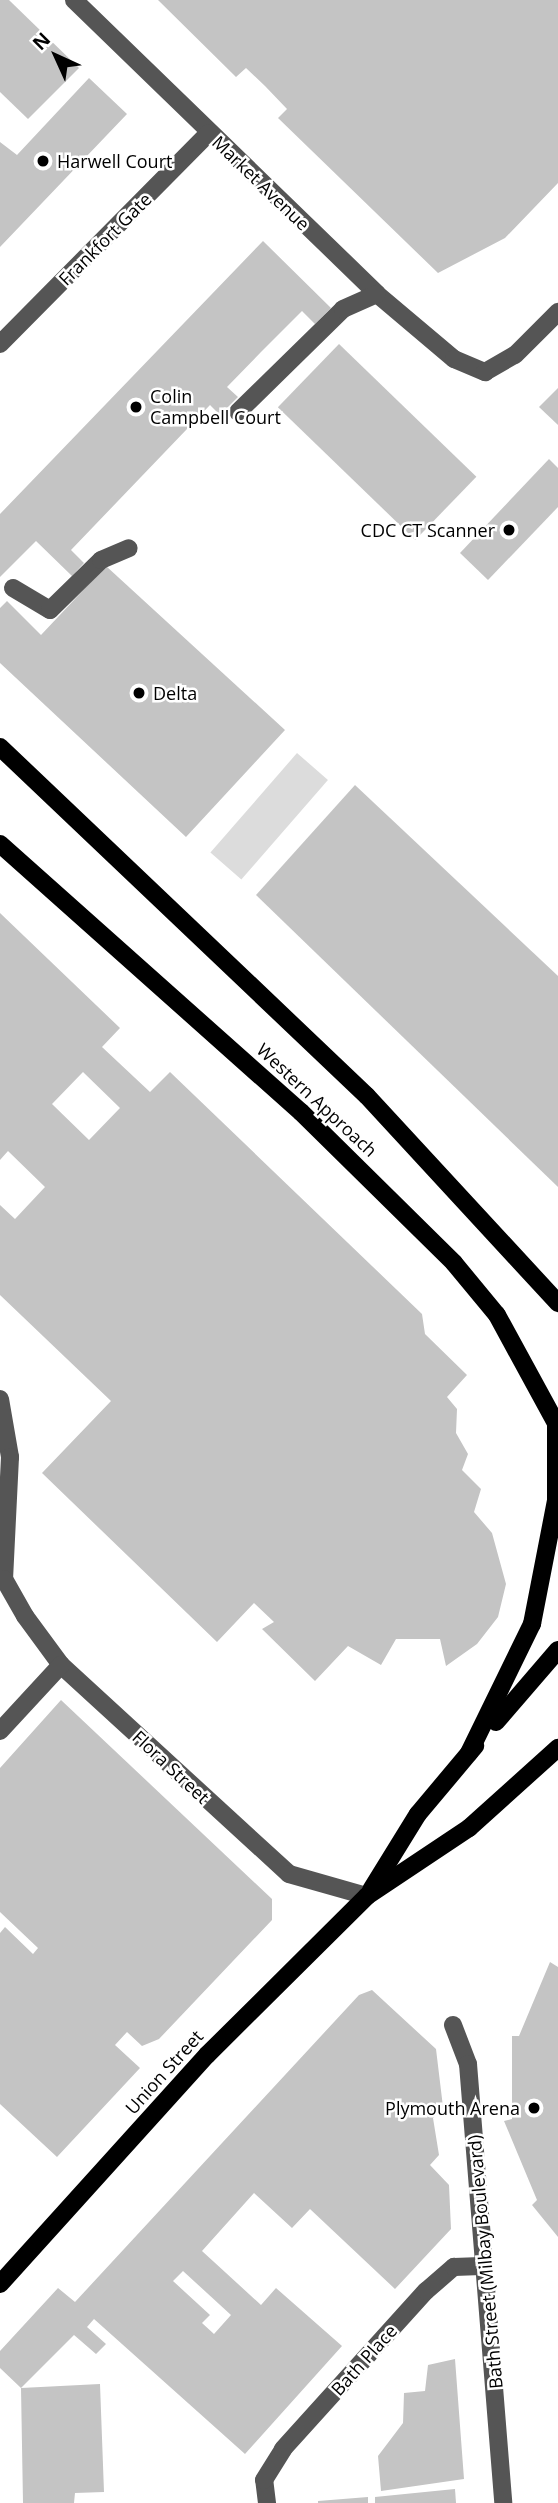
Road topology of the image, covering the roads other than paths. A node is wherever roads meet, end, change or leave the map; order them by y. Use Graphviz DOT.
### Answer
graph roads {
  1 [pos="74,0"];
  2 [pos="209,134"];
  3 [pos="376,293"];
  4 [pos="558,312"];
  5 [pos="0,344"];
  6 [pos="238,412"];
  7 [pos="129,548"];
  8 [pos="13,588"];
  9 [pos="0,747"];
  10 [pos="0,845"];
  11 [pos="558,1303"];
  12 [pos="0,1399"];
  13 [pos="557,1425"];
  14 [pos="558,1650"];
  15 [pos="61,1665"];
  16 [pos="0,1731"];
  17 [pos="558,1748"];
  18 [pos="469,1753"];
  19 [pos="537,1771"];
  20 [pos="558,1773"];
  21 [pos="367,1896"];
  22 [pos="453,2025"];
  23 [pos="481,2266"];
  24 [pos="0,2284"];
  25 [pos="267,2503"];
  26 [pos="503,2503"];
  1 -- 2 [label="street, Market Avenue"];
  2 -- 3 [label="street, Market Avenue"];
  2 -- 5 [label="street, Frankfort Gate"];
  3 -- 4 [label="street, Market Avenue"];
  3 -- 6 [label="street"];
  7 -- 8 [label="street"];
  9 -- 11 [label="main road, Western Approach"];
  10 -- 13 [label="main road, Western Approach"];
  12 -- 15 [label="street, Flora Street"];
  13 -- 18 [label="main road"];
  14 -- 18 [label="main road, Union Street"];
  15 -- 16 [label="street"];
  15 -- 21 [label="street, Flora Street"];
  17 -- 19 [label="main road, Union Street"];
  18 -- 21 [label="main road, Union Street"];
  19 -- 20 [label="main road"];
  19 -- 21 [label="main road, Union Street"];
  21 -- 24 [label="main road, Union Street"];
  22 -- 23 [label="street, Bath Street (Milbay Boulevard)"];
  23 -- 25 [label="street, Bath Place"];
  23 -- 26 [label="street, Bath Street (Milbay Boulevard)"];
}
